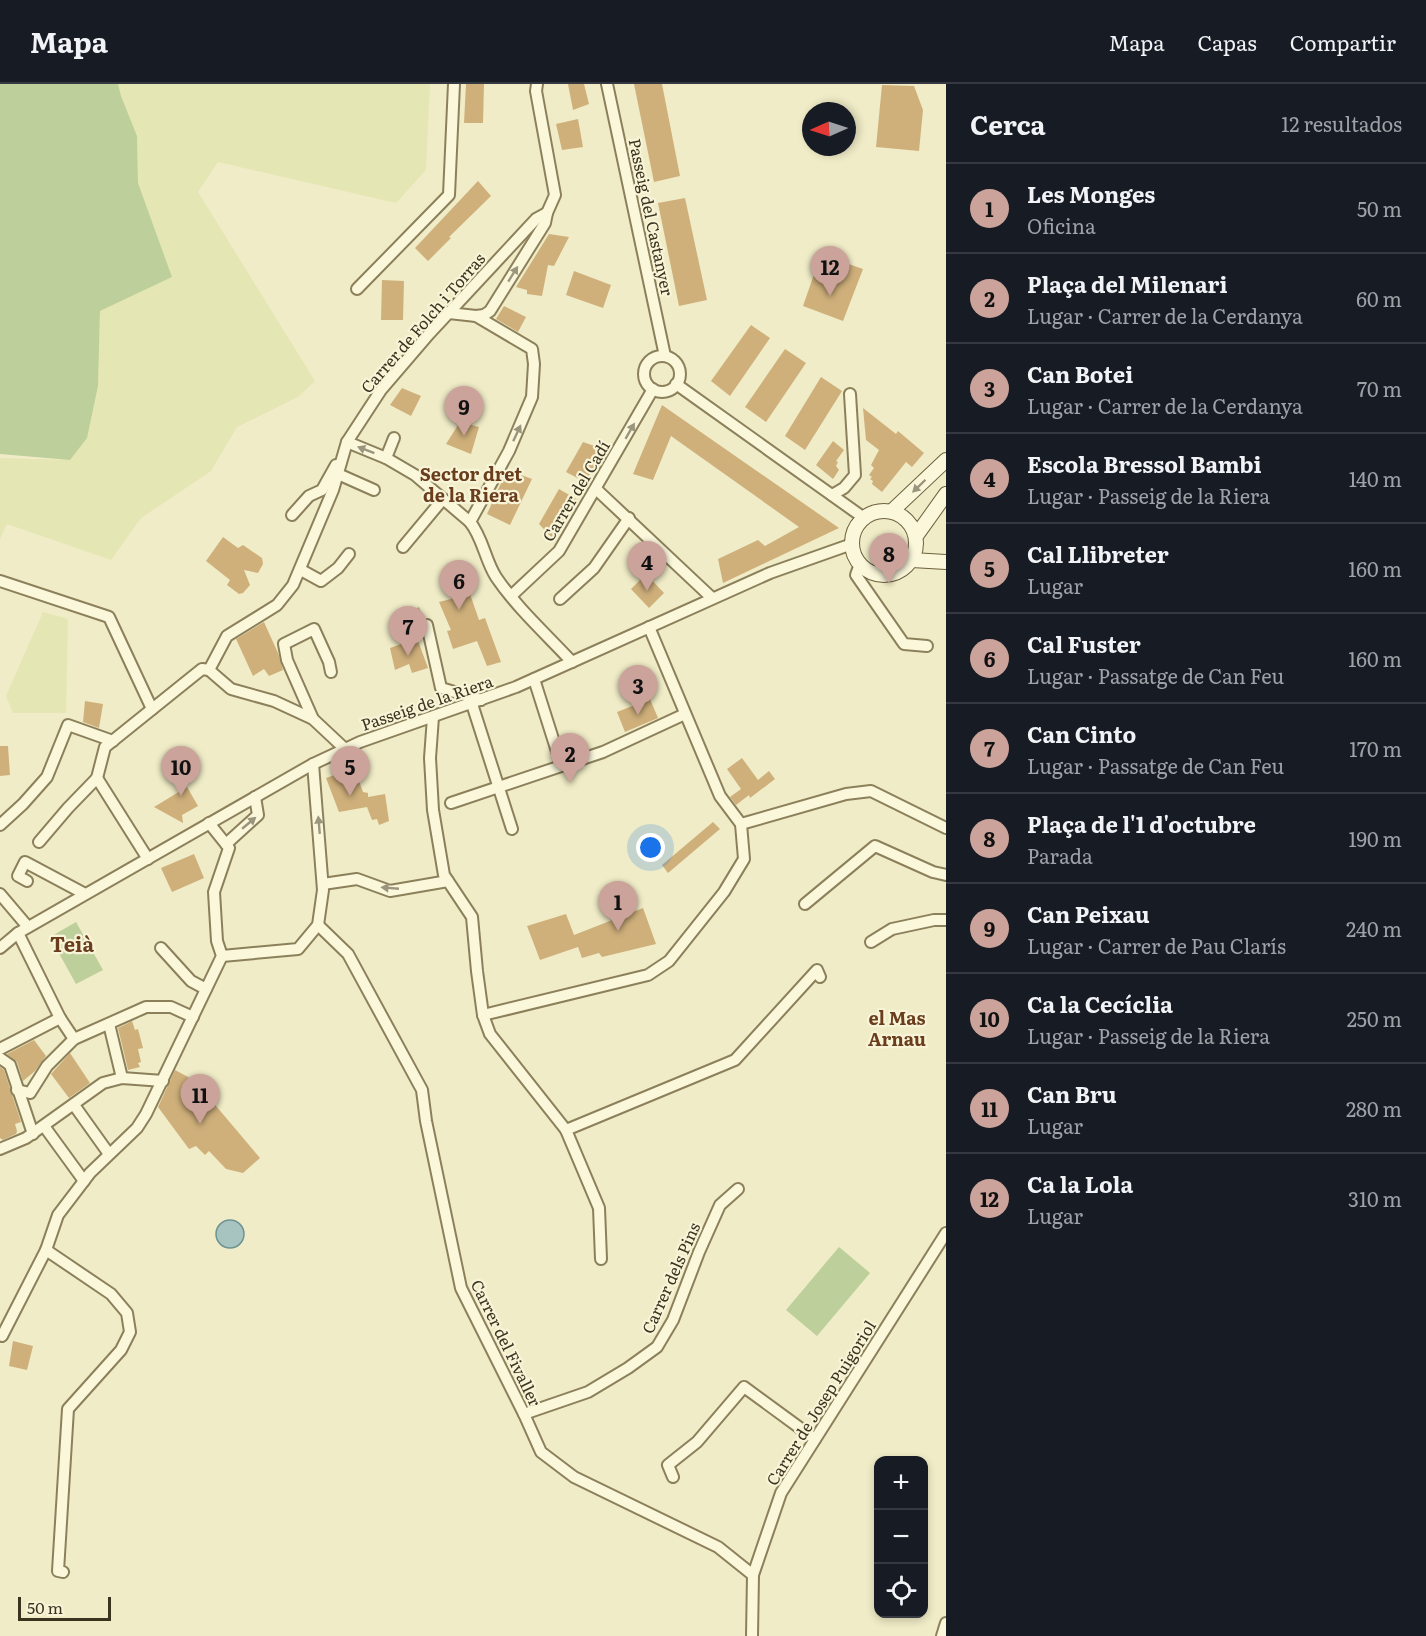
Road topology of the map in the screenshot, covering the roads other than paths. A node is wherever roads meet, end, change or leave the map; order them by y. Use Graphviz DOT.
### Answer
graph roads {
  1 [pos="454,84"];
  2 [pos="537,84"];
  3 [pos="607,84"];
  4 [pos="547,213"];
  5 [pos="357,289"];
  6 [pos="449,313"];
  7 [pos="476,316"];
  8 [pos="665,356"];
  9 [pos="676,384"];
  10 [pos="653,390"];
  11 [pos="850,394"];
  12 [pos="394,438"];
  13 [pos="345,447"];
  14 [pos="386,458"];
  15 [pos="946,460"];
  16 [pos="338,474"];
  17 [pos="596,489"];
  18 [pos="374,490"];
  19 [pos="946,494"];
  20 [pos="832,495"];
  21 [pos="443,499"];
  22 [pos="892,512"];
  23 [pos="292,515"];
  24 [pos="629,518"];
  25 [pos="864,518"];
  26 [pos="471,522"];
  27 [pos="916,536"];
  28 [pos="852,544"];
  29 [pos="403,547"];
  30 [pos="349,554"];
  31 [pos="912,560"];
  32 [pos="946,562"];
  33 [pos="860,564"];
  34 [pos="301,570"];
  35 [pos="0,581"];
  36 [pos="511,596"];
  37 [pos="712,598"];
  38 [pos="560,599"];
  39 [pos="427,625"];
  40 [pos="649,627"];
  41 [pos="927,646"];
  42 [pos="572,662"];
  43 [pos="205,670"];
  44 [pos="332,672"];
  45 [pos="534,679"];
  46 [pos="477,702"];
  47 [pos="152,709"];
  48 [pos="686,714"];
  49 [pos="433,717"];
  50 [pos="313,719"];
  51 [pos="113,741"];
  52 [pos="345,748"];
  53 [pos="560,761"];
  54 [pos="313,764"];
  55 [pos="98,778"];
  56 [pos="499,788"];
  57 [pos="255,796"];
  58 [pos="451,803"];
  59 [pos="209,823"];
  60 [pos="741,824"];
  61 [pos="0,825"];
  62 [pos="946,828"];
  63 [pos="512,829"];
  64 [pos="39,842"];
  65 [pos="226,843"];
  66 [pos="148,859"];
  67 [pos="946,875"];
  68 [pos="27,881"];
  69 [pos="448,881"];
  70 [pos="323,884"];
  71 [pos="0,894"];
  72 [pos="85,894"];
  73 [pos="805,904"];
  74 [pos="946,920"];
  75 [pos="318,926"];
  76 [pos="28,927"];
  77 [pos="18,933"];
  78 [pos="872,942"];
  79 [pos="0,948"];
  80 [pos="161,948"];
  81 [pos="222,956"];
  82 [pos="820,977"];
  83 [pos="206,990"];
  84 [pos="483,1015"];
  85 [pos="193,1017"];
  86 [pos="60,1018"];
  87 [pos="109,1024"];
  88 [pos="74,1039"];
  89 [pos="0,1049"];
  90 [pos="0,1058"];
  91 [pos="122,1078"];
  92 [pos="163,1081"];
  93 [pos="17,1090"];
  94 [pos="74,1105"];
  95 [pos="44,1126"];
  96 [pos="566,1130"];
  97 [pos="33,1134"];
  98 [pos="0,1149"];
  99 [pos="109,1154"];
  100 [pos="84,1180"];
  101 [pos="738,1188"];
  102 [pos="946,1233"];
  103 [pos="46,1250"];
  104 [pos="601,1259"];
  105 [pos="1,1336"];
  106 [pos="524,1414"];
  107 [pos="815,1439"];
  108 [pos="673,1477"];
  109 [pos="63,1572"];
  110 [pos="753,1575"];
  111 [pos="946,1623"];
  112 [pos="752,1636"];
  113 [pos="942,1636"];
  1 -- 5 [label="street"];
  2 -- 4 [label="street"];
  3 -- 8 [label="street, Passeig del Castanyer"];
  4 -- 6 [label="street, Carrer de Folch i Torras"];
  7 -- 4 [label="street, one-way"];
  6 -- 7 [label="street"];
  6 -- 13 [label="street, Carrer de Folch i Torras"];
  26 -- 7 [label="street, one-way"];
  8 -- 9 [label="street"];
  8 -- 10 [label="street"];
  9 -- 10 [label="street"];
  9 -- 20 [label="street"];
  17 -- 10 [label="street, Carrer del Cadí, one-way"];
  11 -- 20 [label="street"];
  12 -- 14 [label="street"];
  14 -- 13 [label="street, one-way"];
  13 -- 16 [label="street, Carrer de Folch i Torras"];
  13 -- 23 [label="street"];
  14 -- 21 [label="street"];
  15 -- 22 [label="street, one-way"];
  16 -- 18 [label="street"];
  16 -- 34 [label="street, Carrer de Folch i Torras"];
  17 -- 24 [label="street"];
  17 -- 36 [label="street, Carrer del Cadí"];
  19 -- 27 [label="street"];
  20 -- 25 [label="street"];
  21 -- 26 [label="street"];
  21 -- 29 [label="street"];
  22 -- 25 [label="street"];
  22 -- 27 [label="street"];
  24 -- 37 [label="street"];
  24 -- 38 [label="street"];
  25 -- 28 [label="street"];
  26 -- 36 [label="street"];
  27 -- 31 [label="street"];
  28 -- 33 [label="street"];
  28 -- 37 [label="street, Passeig de la Riera"];
  30 -- 34 [label="street"];
  31 -- 32 [label="street"];
  31 -- 33 [label="street"];
  33 -- 41 [label="street"];
  34 -- 43 [label="street, Carrer de Folch i Torras"];
  35 -- 47 [label="street"];
  36 -- 42 [label="street"];
  37 -- 40 [label="street, Passeig de la Riera"];
  39 -- 46 [label="street"];
  40 -- 42 [label="street, Passeig de la Riera"];
  40 -- 48 [label="street"];
  42 -- 45 [label="street, Passeig de la Riera"];
  43 -- 47 [label="street"];
  43 -- 50 [label="street"];
  44 -- 50 [label="street"];
  45 -- 46 [label="street, Passeig de la Riera"];
  45 -- 53 [label="street"];
  46 -- 49 [label="street, Passeig de la Riera"];
  46 -- 56 [label="street"];
  47 -- 51 [label="street"];
  48 -- 56 [label="street"];
  48 -- 60 [label="street"];
  49 -- 52 [label="street, Passeig de la Riera"];
  49 -- 69 [label="street"];
  50 -- 52 [label="street"];
  51 -- 55 [label="street"];
  51 -- 61 [label="street"];
  52 -- 54 [label="street, Passeig de la Riera"];
  54 -- 57 [label="street, Passeig de la Riera"];
  70 -- 54 [label="street, one-way"];
  55 -- 64 [label="street"];
  55 -- 66 [label="street"];
  56 -- 58 [label="street"];
  56 -- 63 [label="street"];
  57 -- 59 [label="street, Passeig de la Riera"];
  65 -- 57 [label="street, one-way"];
  59 -- 65 [label="street"];
  59 -- 66 [label="street, Passeig de la Riera"];
  60 -- 62 [label="street"];
  60 -- 84 [label="street"];
  65 -- 81 [label="street"];
  66 -- 72 [label="street, Passeig de la Riera"];
  67 -- 73 [label="street"];
  68 -- 72 [label="street"];
  69 -- 70 [label="street, one-way"];
  69 -- 84 [label="street"];
  70 -- 75 [label="street"];
  71 -- 76 [label="street"];
  72 -- 76 [label="street, Passeig de la Riera"];
  74 -- 78 [label="street"];
  75 -- 81 [label="street"];
  75 -- 106 [label="street, Carrer del Fivaller"];
  76 -- 77 [label="street, Passeig de la Riera"];
  77 -- 79 [label="street, Passeig de la Riera"];
  77 -- 86 [label="street"];
  80 -- 83 [label="street"];
  81 -- 83 [label="street"];
  82 -- 96 [label="street"];
  83 -- 85 [label="street"];
  84 -- 96 [label="street"];
  85 -- 87 [label="street"];
  85 -- 92 [label="street"];
  86 -- 88 [label="street"];
  86 -- 89 [label="street"];
  87 -- 88 [label="street"];
  87 -- 91 [label="street"];
  88 -- 93 [label="street"];
  90 -- 93 [label="street"];
  91 -- 92 [label="street"];
  91 -- 94 [label="street"];
  92 -- 99 [label="street"];
  93 -- 97 [label="street"];
  94 -- 95 [label="street"];
  94 -- 99 [label="street"];
  95 -- 97 [label="street"];
  95 -- 100 [label="street"];
  96 -- 104 [label="street"];
  97 -- 98 [label="street"];
  99 -- 100 [label="street"];
  100 -- 103 [label="street"];
  101 -- 106 [label="street, Carrer dels Pins"];
  102 -- 107 [label="street, Carrer de Josep Puigoriol"];
  103 -- 105 [label="street"];
  103 -- 109 [label="street"];
  106 -- 110 [label="street, Carrer del Fivaller"];
  107 -- 108 [label="street"];
  107 -- 110 [label="street, Carrer de Josep Puigoriol"];
  110 -- 112 [label="street, Carrer de Josep Puigoriol"];
  111 -- 113 [label="street"];
}
